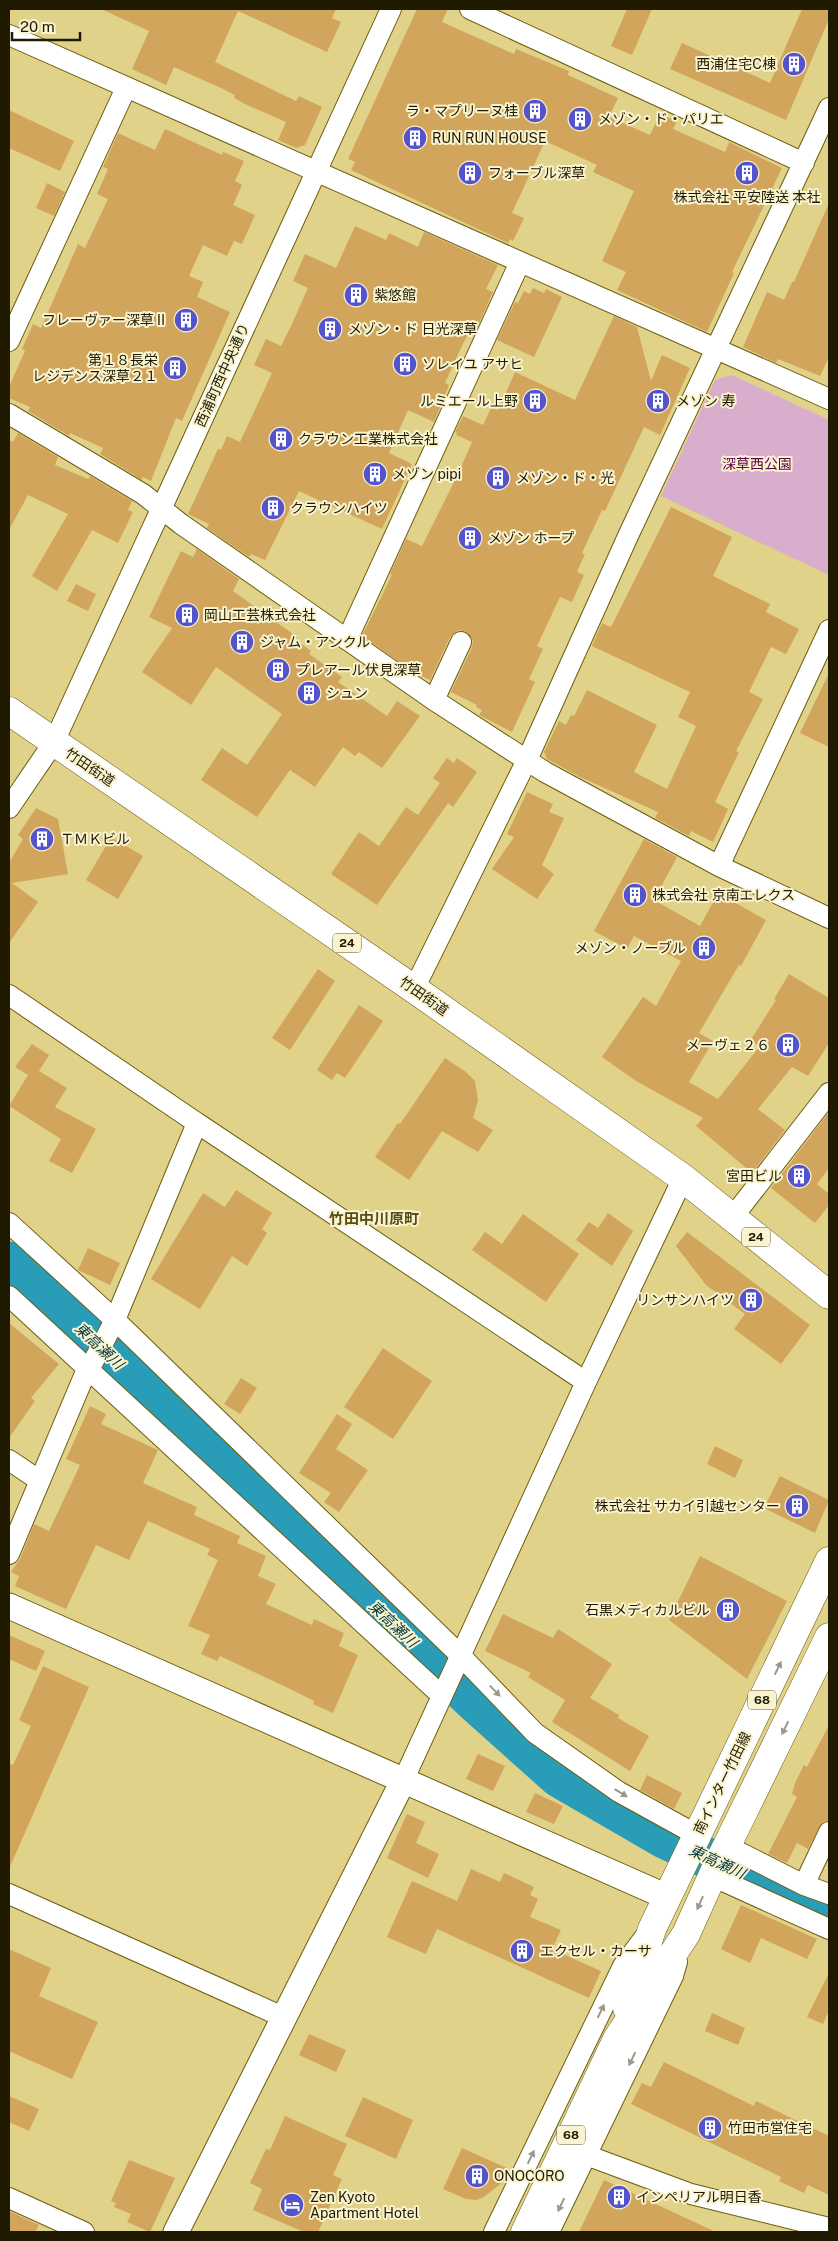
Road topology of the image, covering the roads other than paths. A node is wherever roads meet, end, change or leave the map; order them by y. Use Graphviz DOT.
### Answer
graph roads {
  1 [pos="391,9"];
  2 [pos="470,9"];
  3 [pos="9,35"];
  4 [pos="126,88"];
  5 [pos="829,108"];
  6 [pos="804,163"];
  7 [pos="315,171"];
  8 [pos="520,262"];
  9 [pos="9,341"];
  10 [pos="716,350"];
  11 [pos="829,399"];
  12 [pos="9,414"];
  13 [pos="161,509"];
  14 [pos="829,630"];
  15 [pos="347,640"];
  16 [pos="461,642"];
  17 [pos="434,700"];
  18 [pos="9,711"];
  19 [pos="54,742"];
  20 [pos="527,760"];
  21 [pos="9,808"];
  22 [pos="719,866"];
  23 [pos="829,918"];
  24 [pos="414,988"];
  25 [pos="9,994"];
  26 [pos="829,1093"];
  27 [pos="197,1123"];
  28 [pos="683,1178"];
  29 [pos="732,1218"];
  30 [pos="9,1223"];
  31 [pos="829,1295"];
  32 [pos="9,1296"];
  33 [pos="113,1324"];
  34 [pos="90,1366"];
  35 [pos="586,1382"];
  36 [pos="9,1460"];
  37 [pos="40,1481"];
  38 [pos="9,1554"];
  39 [pos="829,1561"];
  40 [pos="9,1606"];
  41 [pos="829,1637"];
  42 [pos="460,1660"];
  43 [pos="442,1694"];
  44 [pos="403,1781"];
  45 [pos="829,1832"];
  46 [pos="696,1836"];
  47 [pos="719,1862"];
  48 [pos="804,1885"];
  49 [pos="9,1894"];
  50 [pos="829,1894"];
  51 [pos="667,1897"];
  52 [pos="652,1929"];
  53 [pos="829,1929"];
  54 [pos="686,1934"];
  55 [pos="283,2017"];
  56 [pos="618,2038"];
  57 [pos="586,2155"];
  58 [pos="9,2198"];
  59 [pos="829,2228"];
  60 [pos="84,2232"];
  61 [pos="176,2232"];
  62 [pos="494,2232"];
  63 [pos="524,2232"];
  64 [pos="549,2232"];
  1 -- 7 [label="street, 西浦町西中央通り"];
  2 -- 6 [label="street"];
  3 -- 4 [label="street"];
  4 -- 7 [label="street"];
  4 -- 9 [label="street"];
  5 -- 6 [label="street"];
  6 -- 10 [label="street"];
  7 -- 8 [label="street"];
  7 -- 13 [label="street, 西浦町西中央通り"];
  8 -- 10 [label="street"];
  8 -- 15 [label="street"];
  10 -- 11 [label="street"];
  10 -- 20 [label="street"];
  12 -- 13 [label="street"];
  13 -- 15 [label="street"];
  13 -- 19 [label="street, 西浦町西中央通り"];
  14 -- 22 [label="street"];
  15 -- 17 [label="street"];
  16 -- 17 [label="street"];
  17 -- 20 [label="street"];
  18 -- 19 [label="main road, 竹田街道 / 24"];
  19 -- 21 [label="street, 西浦町西中央通り"];
  19 -- 24 [label="main road, 竹田街道 / 24"];
  20 -- 22 [label="street"];
  20 -- 24 [label="street"];
  22 -- 23 [label="street"];
  24 -- 28 [label="main road, 竹田街道 / 24"];
  25 -- 27 [label="street"];
  26 -- 29 [label="street"];
  27 -- 33 [label="street"];
  27 -- 35 [label="street"];
  28 -- 29 [label="main road, 竹田街道 / 24"];
  28 -- 35 [label="street"];
  29 -- 31 [label="main road, 竹田街道 / 24"];
  30 -- 33 [label="street"];
  32 -- 34 [label="street"];
  33 -- 34 [label="street"];
  33 -- 42 [label="street"];
  34 -- 37 [label="street"];
  34 -- 43 [label="street"];
  35 -- 42 [label="street"];
  36 -- 37 [label="street"];
  37 -- 38 [label="street"];
  46 -- 39 [label="main road, 南インター竹田線 / 68, one-way"];
  40 -- 44 [label="street"];
  41 -- 47 [label="main road, 南インター竹田線 / 68, one-way"];
  42 -- 43 [label="street"];
  42 -- 46 [label="street, one-way"];
  43 -- 44 [label="street"];
  44 -- 51 [label="street"];
  44 -- 55 [label="street"];
  45 -- 48 [label="street"];
  46 -- 51 [label="main road, 南インター竹田線 / 68"];
  47 -- 48 [label="street"];
  47 -- 53 [label="street"];
  47 -- 54 [label="main road, 南インター竹田線 / 68, one-way"];
  48 -- 50 [label="street"];
  49 -- 55 [label="street"];
  51 -- 52 [label="main road, 南インター竹田線 / 68"];
  52 -- 56 [label="main road, 南インター竹田線 / 68"];
  62 -- 52 [label="street, one-way"];
  54 -- 56 [label="main road, 南インター竹田線 / 68"];
  54 -- 57 [label="street, one-way"];
  55 -- 61 [label="street"];
  56 -- 63 [label="main road, 南インター竹田線 / 68"];
  57 -- 59 [label="street"];
  57 -- 64 [label="street, one-way"];
  58 -- 60 [label="street"];
}
